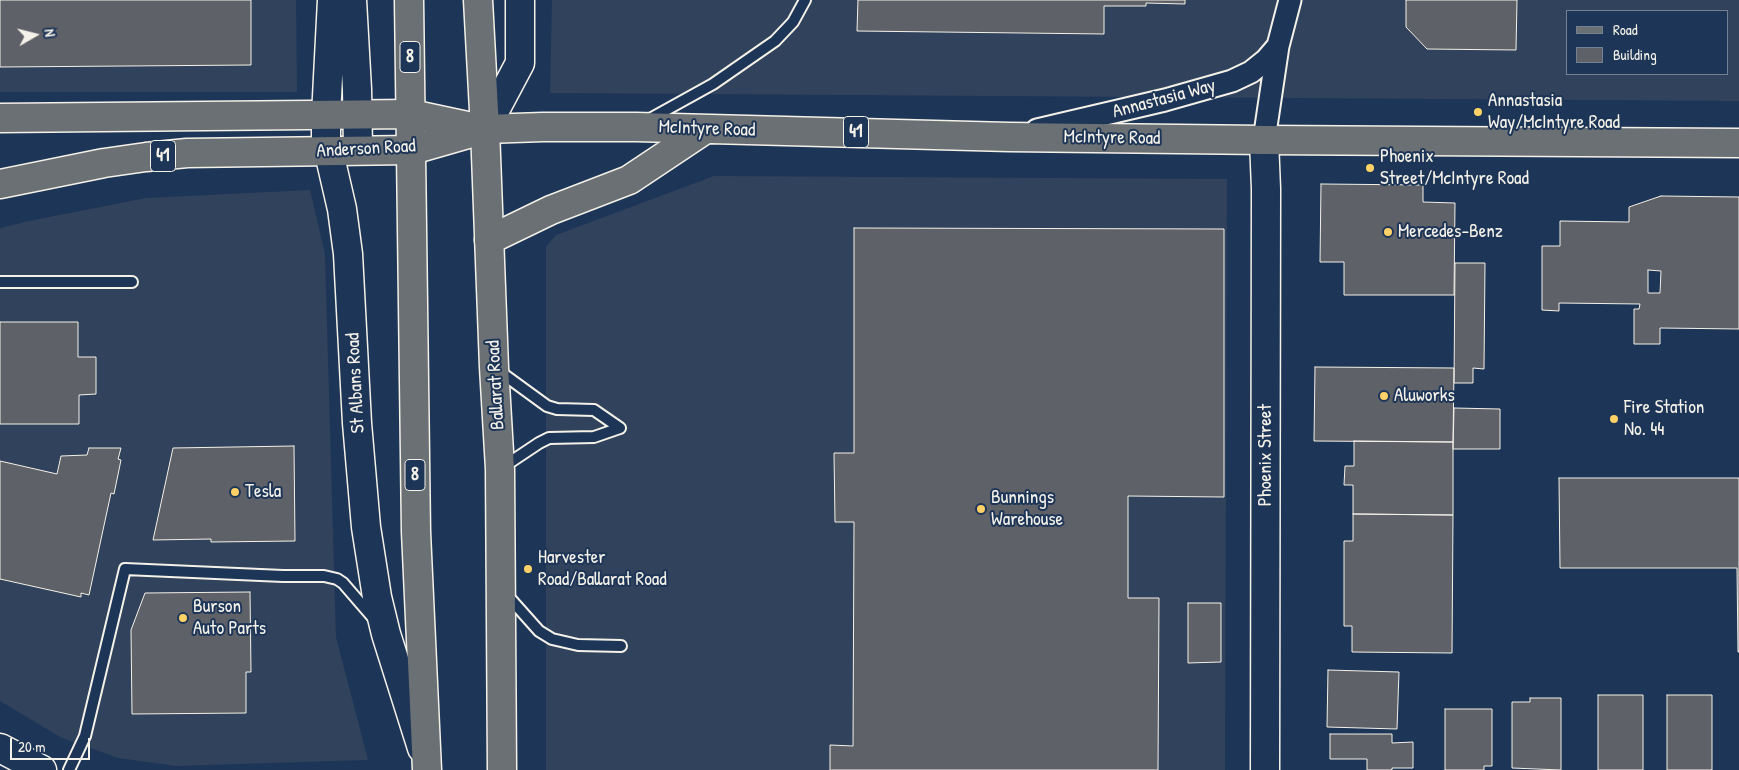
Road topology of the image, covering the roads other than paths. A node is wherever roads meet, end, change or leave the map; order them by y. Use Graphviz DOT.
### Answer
graph roads {
  1 [pos="332,0"];
  2 [pos="352,0"];
  3 [pos="409,0"];
  4 [pos="478,0"];
  5 [pos="520,0"];
  6 [pos="805,0"];
  7 [pos="1290,0"];
  8 [pos="1278,46"];
  9 [pos="411,114"];
  10 [pos="326,116"];
  11 [pos="357,116"];
  12 [pos="0,118"];
  13 [pos="636,127"];
  14 [pos="485,129"];
  15 [pos="704,130"];
  16 [pos="1009,137"];
  17 [pos="1264,140"];
  18 [pos="1739,143"];
  19 [pos="328,150"];
  20 [pos="358,150"];
  21 [pos="412,150"];
  22 [pos="0,184"];
  23 [pos="489,240"];
  24 [pos="0,282"];
  25 [pos="132,282"];
  26 [pos="494,367"];
  27 [pos="500,469"];
  28 [pos="501,588"];
  29 [pos="386,634"];
  30 [pos="621,646"];
  31 [pos="0,748"];
  32 [pos="426,765"];
  33 [pos="42,770"];
  34 [pos="69,770"];
  35 [pos="502,770"];
  36 [pos="1265,770"];
  1 -- 10 [label="main road, St Albans Road"];
  2 -- 11 [label="main road"];
  3 -- 9 [label="main road, 8"];
  4 -- 14 [label="main road, Ballarat Road"];
  5 -- 14 [label="main road"];
  6 -- 13 [label="lane"];
  7 -- 8 [label="street, Annastasia Way"];
  8 -- 16 [label="street, Annastasia Way"];
  8 -- 17 [label="street, Annastasia Way"];
  9 -- 11 [label="main road, Anderson Road / 41"];
  9 -- 14 [label="main road, Anderson Road / 41"];
  9 -- 21 [label="main road, 8"];
  10 -- 11 [label="main road, Anderson Road / 41"];
  10 -- 12 [label="main road, Anderson Road / 41"];
  10 -- 19 [label="main road, St Albans Road"];
  11 -- 20 [label="main road"];
  13 -- 14 [label="main road, McIntyre Road / 41"];
  13 -- 15 [label="main road, McIntyre Road / 41"];
  14 -- 21 [label="main road, Anderson Road / 41"];
  14 -- 23 [label="main road, Ballarat Road"];
  15 -- 16 [label="main road, McIntyre Road / 41"];
  15 -- 23 [label="main road"];
  16 -- 17 [label="main road, McIntyre Road / 41"];
  17 -- 18 [label="main road, McIntyre Road / 41"];
  17 -- 36 [label="main road, Phoenix Street"];
  19 -- 20 [label="main road, Anderson Road / 41"];
  19 -- 22 [label="main road, Anderson Road / 41"];
  19 -- 29 [label="main road, St Albans Road"];
  20 -- 21 [label="main road, Anderson Road / 41"];
  21 -- 32 [label="main road, 8"];
  23 -- 26 [label="main road, Ballarat Road"];
  24 -- 25 [label="lane"];
  26 -- 27 [label="main road, Ballarat Road"];
  26 -- 27 [label="lane"];
  27 -- 28 [label="main road, Ballarat Road"];
  28 -- 30 [label="lane"];
  28 -- 35 [label="main road, Ballarat Road"];
  29 -- 32 [label="main road, St Albans Road"];
  29 -- 34 [label="lane"];
  31 -- 33 [label="main road"];
}
